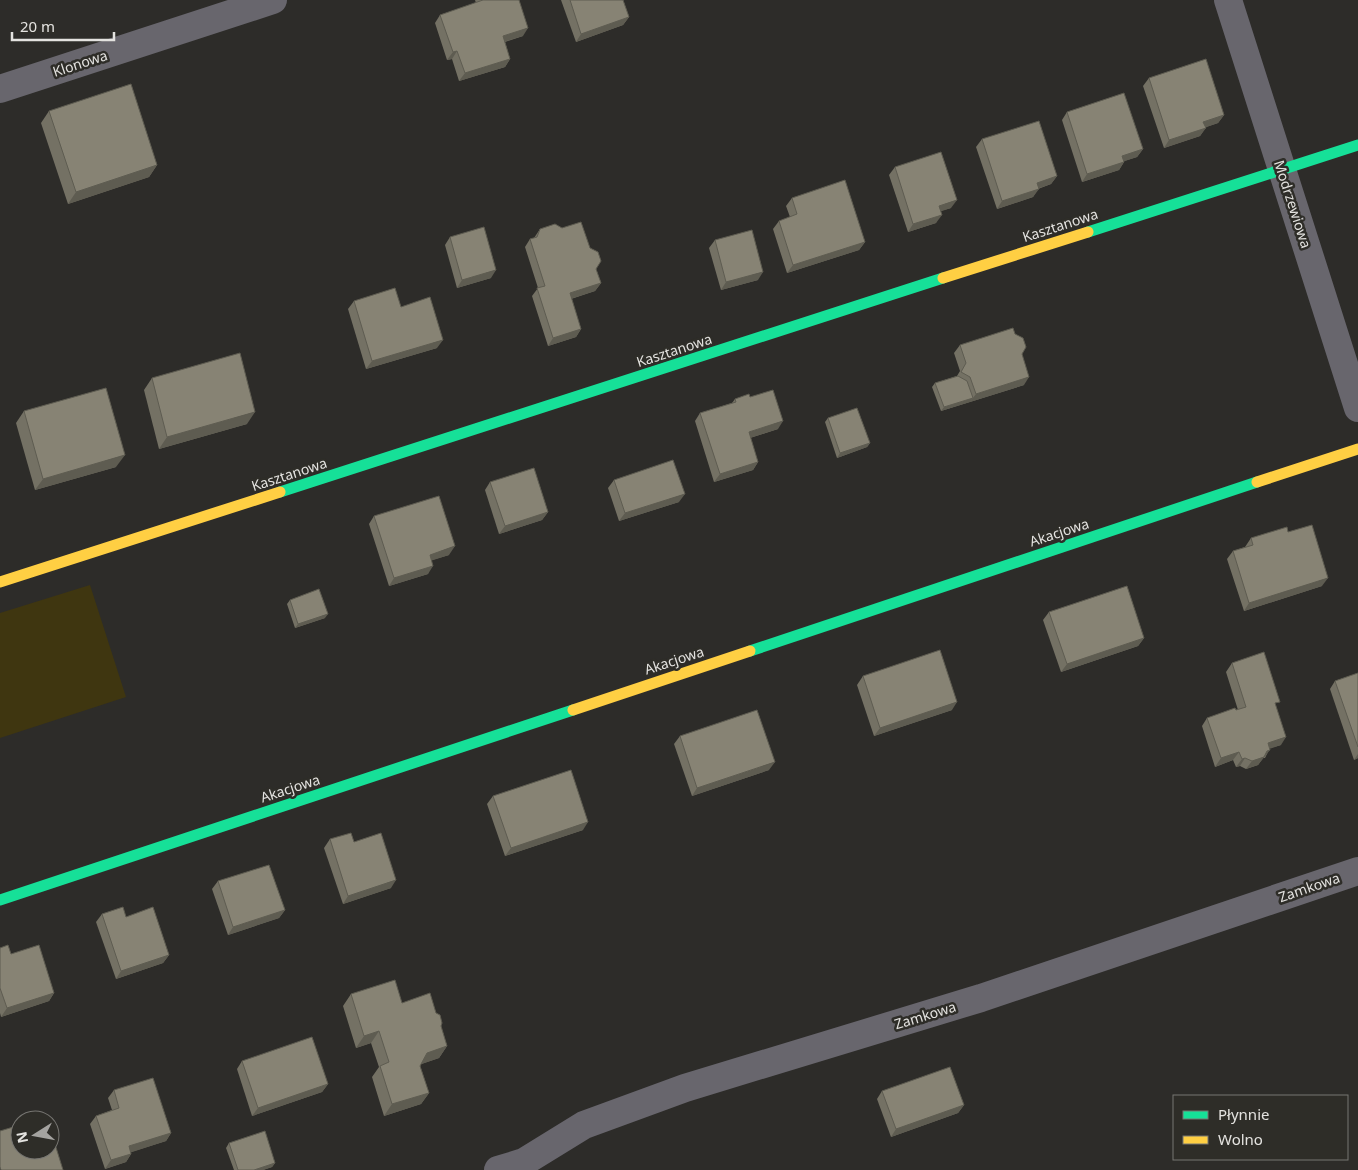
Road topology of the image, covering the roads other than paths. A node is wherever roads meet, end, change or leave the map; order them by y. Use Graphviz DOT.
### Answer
graph roads {
  1 [pos="273,0"];
  2 [pos="1228,0"];
  3 [pos="0,89"];
  4 [pos="1358,145"];
  5 [pos="1282,170"];
  6 [pos="1358,408"];
  7 [pos="1358,449"];
  8 [pos="0,582"];
  9 [pos="1358,871"];
  10 [pos="0,900"];
  11 [pos="498,1170"];
  1 -- 3 [label="street, Klonowa"];
  2 -- 5 [label="street, Modrzewiowa"];
  4 -- 5 [label="street, Kasztanowa"];
  5 -- 6 [label="street, Modrzewiowa"];
  5 -- 8 [label="street, Kasztanowa"];
  7 -- 10 [label="street, Akacjowa"];
  9 -- 11 [label="street, Zamkowa"];
}
